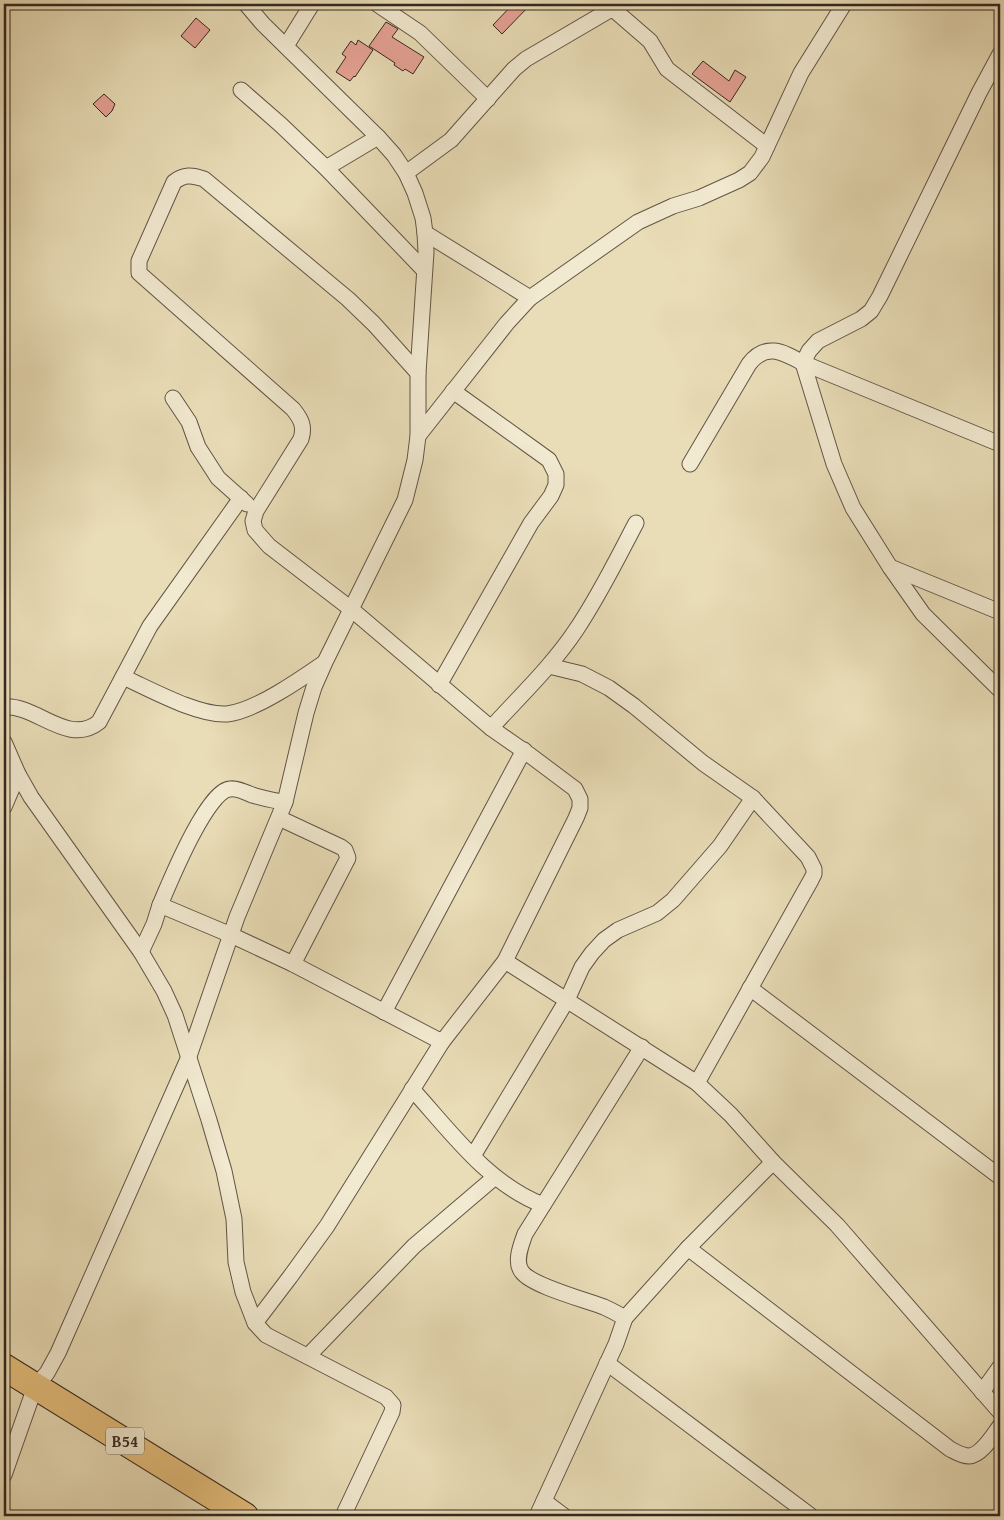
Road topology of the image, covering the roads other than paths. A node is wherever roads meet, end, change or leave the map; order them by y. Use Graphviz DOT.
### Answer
graph roads {
  1 [pos="246,4"];
  2 [pos="312,4"];
  3 [pos="377,4"];
  4 [pos="844,4"];
  5 [pos="617,6"];
  6 [pos="286,46"];
  7 [pos="1000,54"];
  8 [pos="240,90"];
  9 [pos="488,98"];
  10 [pos="378,136"];
  11 [pos="766,146"];
  12 [pos="326,168"];
  13 [pos="406,172"];
  14 [pos="425,233"];
  15 [pos="424,270"];
  16 [pos="530,298"];
  17 [pos="803,363"];
  18 [pos="418,373"];
  19 [pos="453,391"];
  20 [pos="173,398"];
  21 [pos="418,436"];
  22 [pos="1000,444"];
  23 [pos="690,464"];
  24 [pos="240,498"];
  25 [pos="256,512"];
  26 [pos="636,523"];
  27 [pos="890,567"];
  28 [pos="351,610"];
  29 [pos="1000,612"];
  30 [pos="325,662"];
  31 [pos="549,666"];
  32 [pos="123,677"];
  33 [pos="439,685"];
  34 [pos="1000,690"];
  35 [pos="4,707"];
  36 [pos="491,728"];
  37 [pos="4,742"];
  38 [pos="524,750"];
  39 [pos="18,774"];
  40 [pos="753,798"];
  41 [pos="285,802"];
  42 [pos="4,807"];
  43 [pos="279,818"];
  44 [pos="160,905"];
  45 [pos="231,935"];
  46 [pos="141,952"];
  47 [pos="505,961"];
  48 [pos="293,964"];
  49 [pos="750,988"];
  50 [pos="567,1000"];
  51 [pos="384,1012"];
  52 [pos="442,1042"];
  53 [pos="642,1047"];
  54 [pos="188,1058"];
  55 [pos="697,1083"];
  56 [pos="412,1089"];
  57 [pos="473,1156"];
  58 [pos="773,1162"];
  59 [pos="1000,1176"];
  60 [pos="495,1177"];
  61 [pos="543,1205"];
  62 [pos="688,1248"];
  63 [pos="625,1318"];
  64 [pos="255,1323"];
  65 [pos="308,1356"];
  66 [pos="607,1363"];
  67 [pos="1000,1367"];
  68 [pos="4,1368"];
  69 [pos="35,1387"];
  70 [pos="982,1392"];
  71 [pos="1000,1412"];
  72 [pos="1000,1426"];
  73 [pos="4,1475"];
  74 [pos="544,1501"];
  75 [pos="245,1516"];
  76 [pos="343,1516"];
  77 [pos="537,1516"];
  78 [pos="564,1516"];
  79 [pos="811,1516"];
  1 -- 6 [label="street"];
  2 -- 6 [label="street"];
  3 -- 9 [label="street"];
  4 -- 11 [label="street"];
  5 -- 9 [label="street"];
  5 -- 11 [label="street"];
  6 -- 10 [label="street"];
  7 -- 17 [label="street"];
  8 -- 12 [label="street"];
  9 -- 13 [label="street"];
  10 -- 12 [label="street"];
  10 -- 13 [label="street"];
  11 -- 16 [label="street"];
  12 -- 15 [label="street"];
  13 -- 14 [label="street"];
  14 -- 15 [label="street"];
  14 -- 16 [label="street"];
  15 -- 18 [label="street"];
  16 -- 19 [label="street"];
  17 -- 22 [label="street"];
  17 -- 23 [label="street"];
  17 -- 27 [label="street"];
  18 -- 21 [label="street"];
  18 -- 25 [label="street"];
  19 -- 21 [label="street"];
  19 -- 33 [label="street"];
  20 -- 24 [label="street"];
  21 -- 28 [label="street"];
  24 -- 25 [label="street"];
  24 -- 32 [label="street"];
  25 -- 28 [label="street"];
  26 -- 31 [label="street"];
  27 -- 29 [label="street"];
  27 -- 34 [label="street"];
  28 -- 30 [label="street"];
  28 -- 33 [label="street"];
  30 -- 32 [label="street"];
  30 -- 41 [label="street"];
  31 -- 36 [label="street"];
  31 -- 40 [label="street"];
  32 -- 35 [label="street"];
  33 -- 36 [label="street"];
  36 -- 38 [label="street"];
  37 -- 39 [label="street"];
  38 -- 47 [label="street"];
  38 -- 51 [label="street"];
  39 -- 42 [label="street"];
  39 -- 46 [label="street"];
  40 -- 49 [label="street"];
  40 -- 50 [label="street"];
  41 -- 43 [label="street"];
  41 -- 44 [label="street"];
  43 -- 45 [label="street"];
  43 -- 48 [label="street"];
  44 -- 45 [label="street"];
  44 -- 46 [label="street"];
  45 -- 48 [label="street"];
  45 -- 54 [label="street"];
  46 -- 54 [label="street"];
  47 -- 50 [label="street"];
  47 -- 52 [label="street"];
  48 -- 51 [label="street"];
  49 -- 55 [label="street"];
  49 -- 59 [label="street"];
  50 -- 53 [label="street"];
  50 -- 57 [label="street"];
  51 -- 52 [label="street"];
  52 -- 56 [label="street"];
  53 -- 55 [label="street"];
  53 -- 61 [label="street"];
  54 -- 64 [label="street"];
  54 -- 69 [label="street"];
  55 -- 58 [label="street"];
  56 -- 57 [label="street"];
  56 -- 64 [label="street"];
  57 -- 60 [label="street"];
  58 -- 62 [label="street"];
  58 -- 70 [label="street"];
  60 -- 61 [label="street"];
  60 -- 65 [label="street"];
  61 -- 63 [label="street"];
  62 -- 63 [label="street"];
  62 -- 72 [label="street"];
  63 -- 66 [label="street"];
  64 -- 65 [label="street"];
  65 -- 76 [label="street"];
  66 -- 74 [label="street"];
  66 -- 79 [label="street"];
  67 -- 70 [label="street"];
  68 -- 69 [label="highway, B54"];
  69 -- 73 [label="street"];
  69 -- 75 [label="highway, B54"];
  70 -- 71 [label="street"];
  74 -- 77 [label="street"];
  74 -- 78 [label="street"];
}
